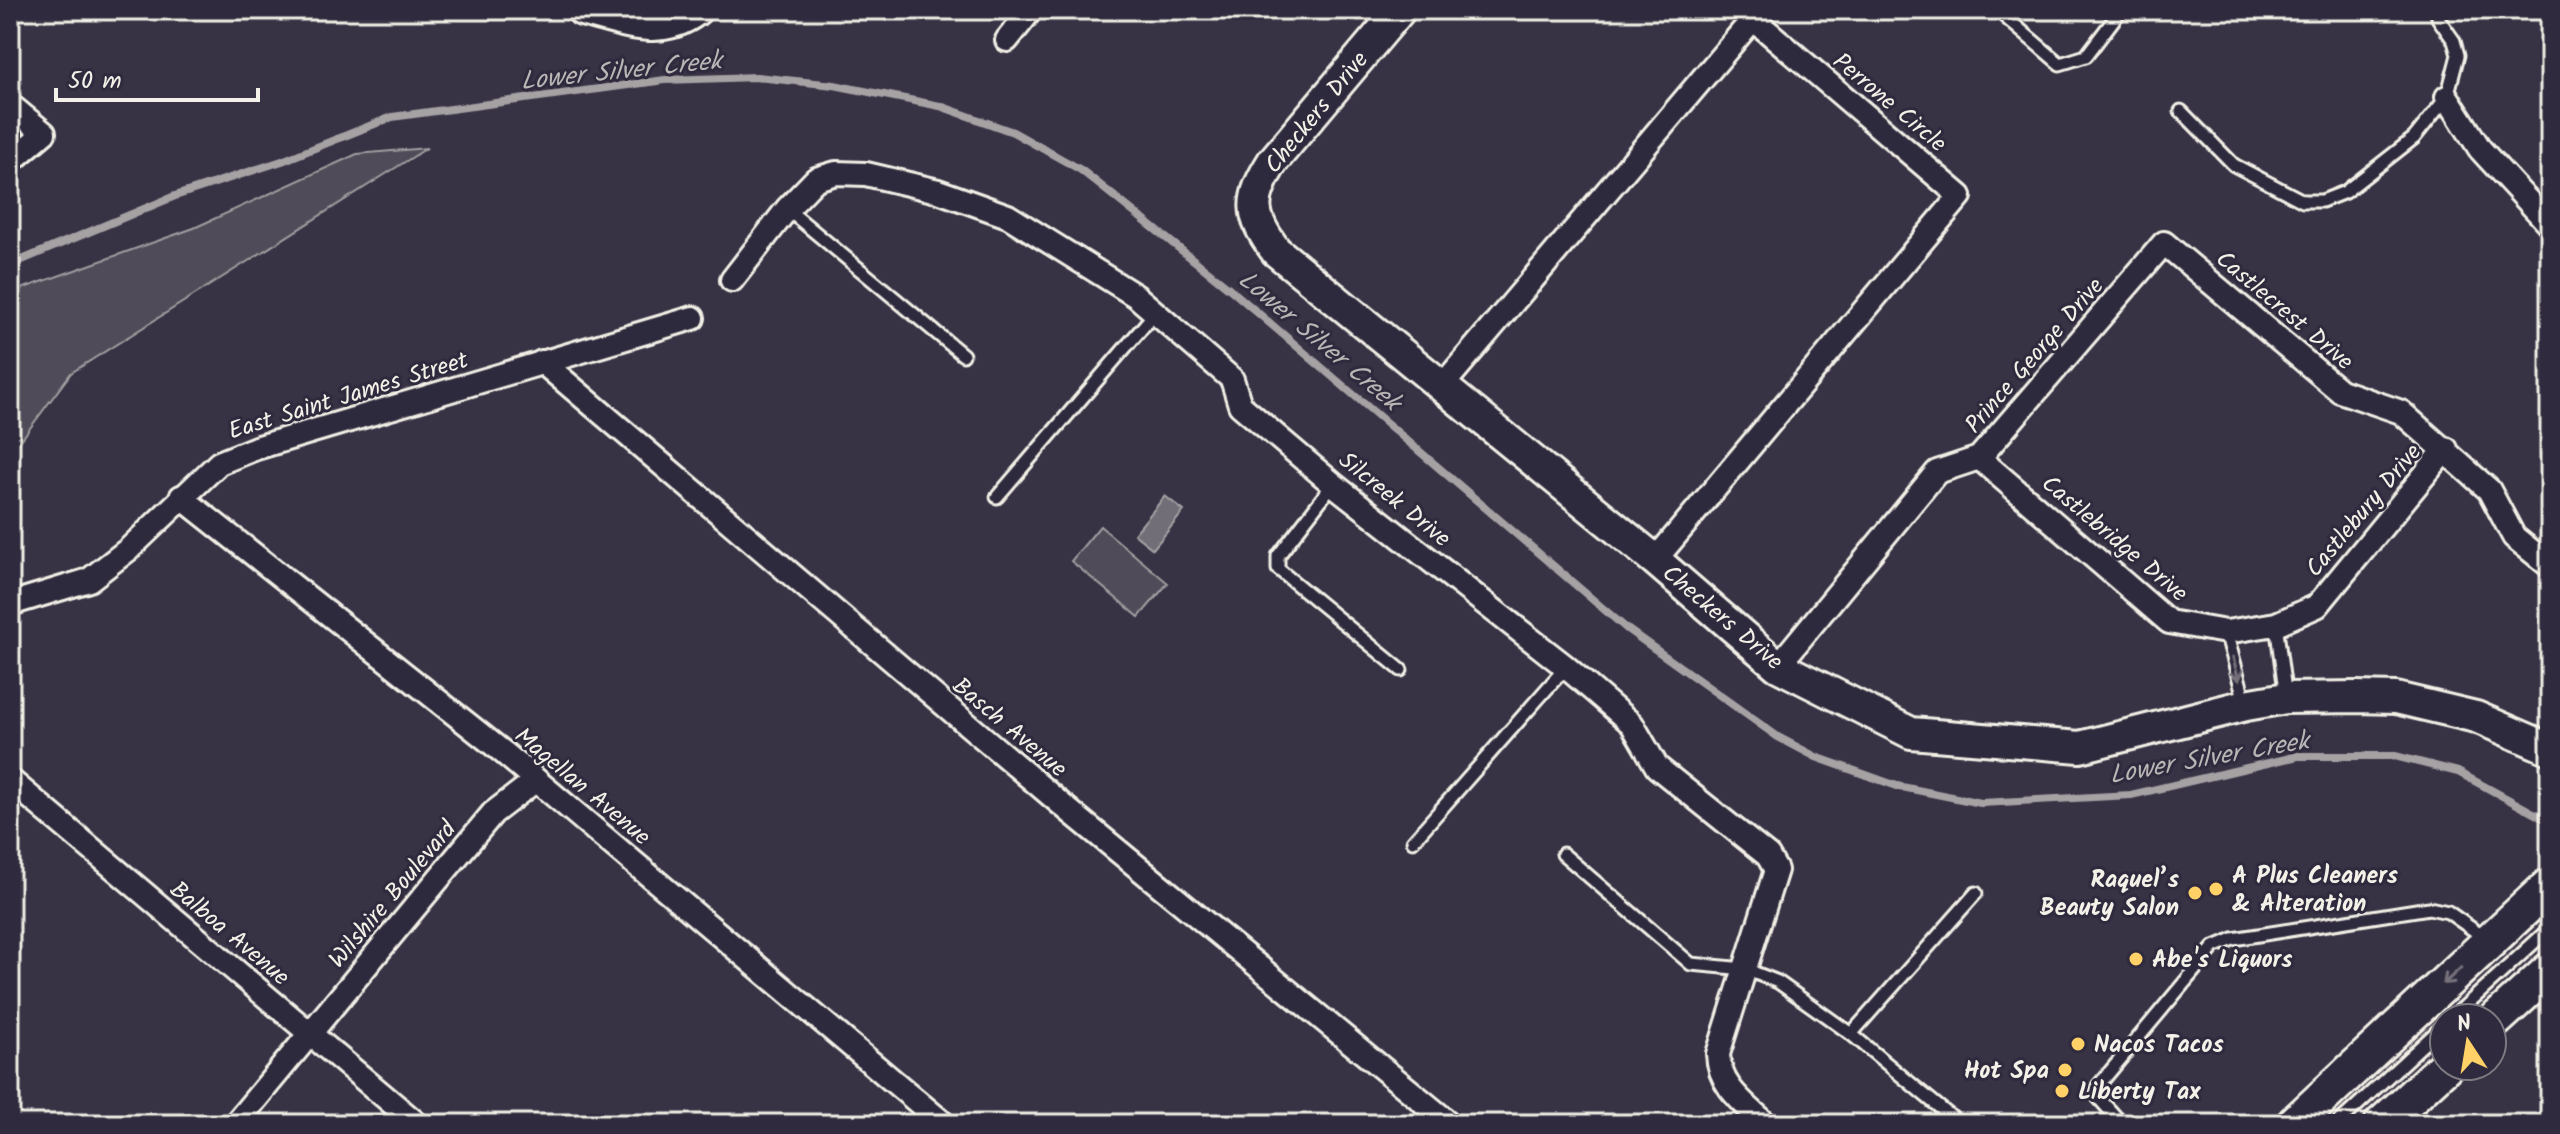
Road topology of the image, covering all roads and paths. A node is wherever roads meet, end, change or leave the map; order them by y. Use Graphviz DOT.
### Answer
graph roads {
  1 [pos="582,10"];
  2 [pos="696,10"];
  3 [pos="1031,10"];
  4 [pos="1400,10"];
  5 [pos="1997,10"];
  6 [pos="2121,10"];
  7 [pos="2438,18"];
  8 [pos="1007,40"];
  9 [pos="2447,97"];
  10 [pos="10,105"];
  11 [pos="2181,111"];
  12 [pos="10,162"];
  13 [pos="787,209"];
  14 [pos="2550,225"];
  15 [pos="2164,243"];
  16 [pos="732,280"];
  17 [pos="1155,313"];
  18 [pos="693,318"];
  19 [pos="963,355"];
  20 [pos="542,362"];
  21 [pos="1443,385"];
  22 [pos="2446,449"];
  23 [pos="1979,458"];
  24 [pos="1333,484"];
  25 [pos="181,497"];
  26 [pos="997,497"];
  27 [pos="1655,560"];
  28 [pos="2550,566"];
  29 [pos="10,604"];
  30 [pos="2276,624"];
  31 [pos="2226,632"];
  32 [pos="1778,666"];
  33 [pos="1566,667"];
  34 [pos="1401,670"];
  35 [pos="2286,698"];
  36 [pos="2246,705"];
  37 [pos="2550,749"];
  38 [pos="10,780"];
  39 [pos="536,780"];
  40 [pos="1413,841"];
  41 [pos="1563,854"];
  42 [pos="2550,885"];
  43 [pos="1976,893"];
  44 [pos="2550,928"];
  45 [pos="2489,942"];
  46 [pos="1745,969"];
  47 [pos="2550,970"];
  48 [pos="2469,1002"];
  49 [pos="2508,1008"];
  50 [pos="309,1034"];
  51 [pos="1851,1034"];
  52 [pos="2428,1040"];
  53 [pos="2428,1082"];
  54 [pos="1956,1121"];
  55 [pos="235,1124"];
  56 [pos="417,1124"];
  57 [pos="944,1124"];
  58 [pos="1450,1124"];
  59 [pos="1766,1124"];
  60 [pos="2122,1124"];
  61 [pos="2294,1124"];
  62 [pos="2337,1124"];
  63 [pos="2382,1124"];
  1 -- 2 [label="street"];
  3 -- 8 [label="street"];
  4 -- 21 [label="street, Checkers Drive"];
  5 -- 6 [label="lane"];
  7 -- 9 [label="lane"];
  9 -- 11 [label="lane"];
  9 -- 14 [label="street"];
  10 -- 12 [label="street"];
  13 -- 16 [label="street, Silcreek Drive"];
  13 -- 17 [label="street, Silcreek Drive"];
  13 -- 19 [label="lane"];
  15 -- 22 [label="street, Castlecrest Drive"];
  15 -- 23 [label="street, Prince George Drive"];
  17 -- 24 [label="street, Silcreek Drive"];
  17 -- 26 [label="lane"];
  18 -- 20 [label="street, East Saint James Street"];
  20 -- 25 [label="street, East Saint James Street"];
  20 -- 58 [label="street, Basch Avenue"];
  21 -- 27 [label="street, Checkers Drive"];
  21 -- 27 [label="street, Perrone Circle"];
  22 -- 28 [label="street, Castlecrest Drive"];
  22 -- 30 [label="street, Castlebury Drive"];
  23 -- 31 [label="street, Castlebridge Drive"];
  23 -- 32 [label="street, Prince George Drive"];
  24 -- 33 [label="street, Silcreek Drive"];
  24 -- 34 [label="lane"];
  25 -- 29 [label="street, East Saint James Street"];
  25 -- 39 [label="street, Magellan Avenue"];
  27 -- 32 [label="street, Checkers Drive"];
  30 -- 31 [label="street, Castlebridge Drive"];
  30 -- 35 [label="lane"];
  31 -- 36 [label="lane, one-way"];
  32 -- 36 [label="street, Checkers Drive"];
  33 -- 40 [label="lane"];
  33 -- 46 [label="street, Silcreek Drive"];
  35 -- 36 [label="street, Checkers Drive"];
  35 -- 37 [label="street, Checkers Drive"];
  38 -- 50 [label="street, Balboa Avenue"];
  39 -- 50 [label="street, Wilshire Boulevard"];
  39 -- 57 [label="street, Magellan Avenue"];
  41 -- 46 [label="lane"];
  42 -- 45 [label="main road"];
  43 -- 51 [label="lane"];
  44 -- 48 [label="lane"];
  45 -- 60 [label="lane"];
  45 -- 61 [label="main road, one-way"];
  46 -- 51 [label="lane"];
  46 -- 59 [label="street, Silcreek Drive"];
  47 -- 49 [label="main road"];
  50 -- 55 [label="street, Wilshire Boulevard"];
  50 -- 56 [label="street, Balboa Avenue"];
  51 -- 54 [label="lane"];
  52 -- 62 [label="lane"];
  53 -- 63 [label="main road"];
}
